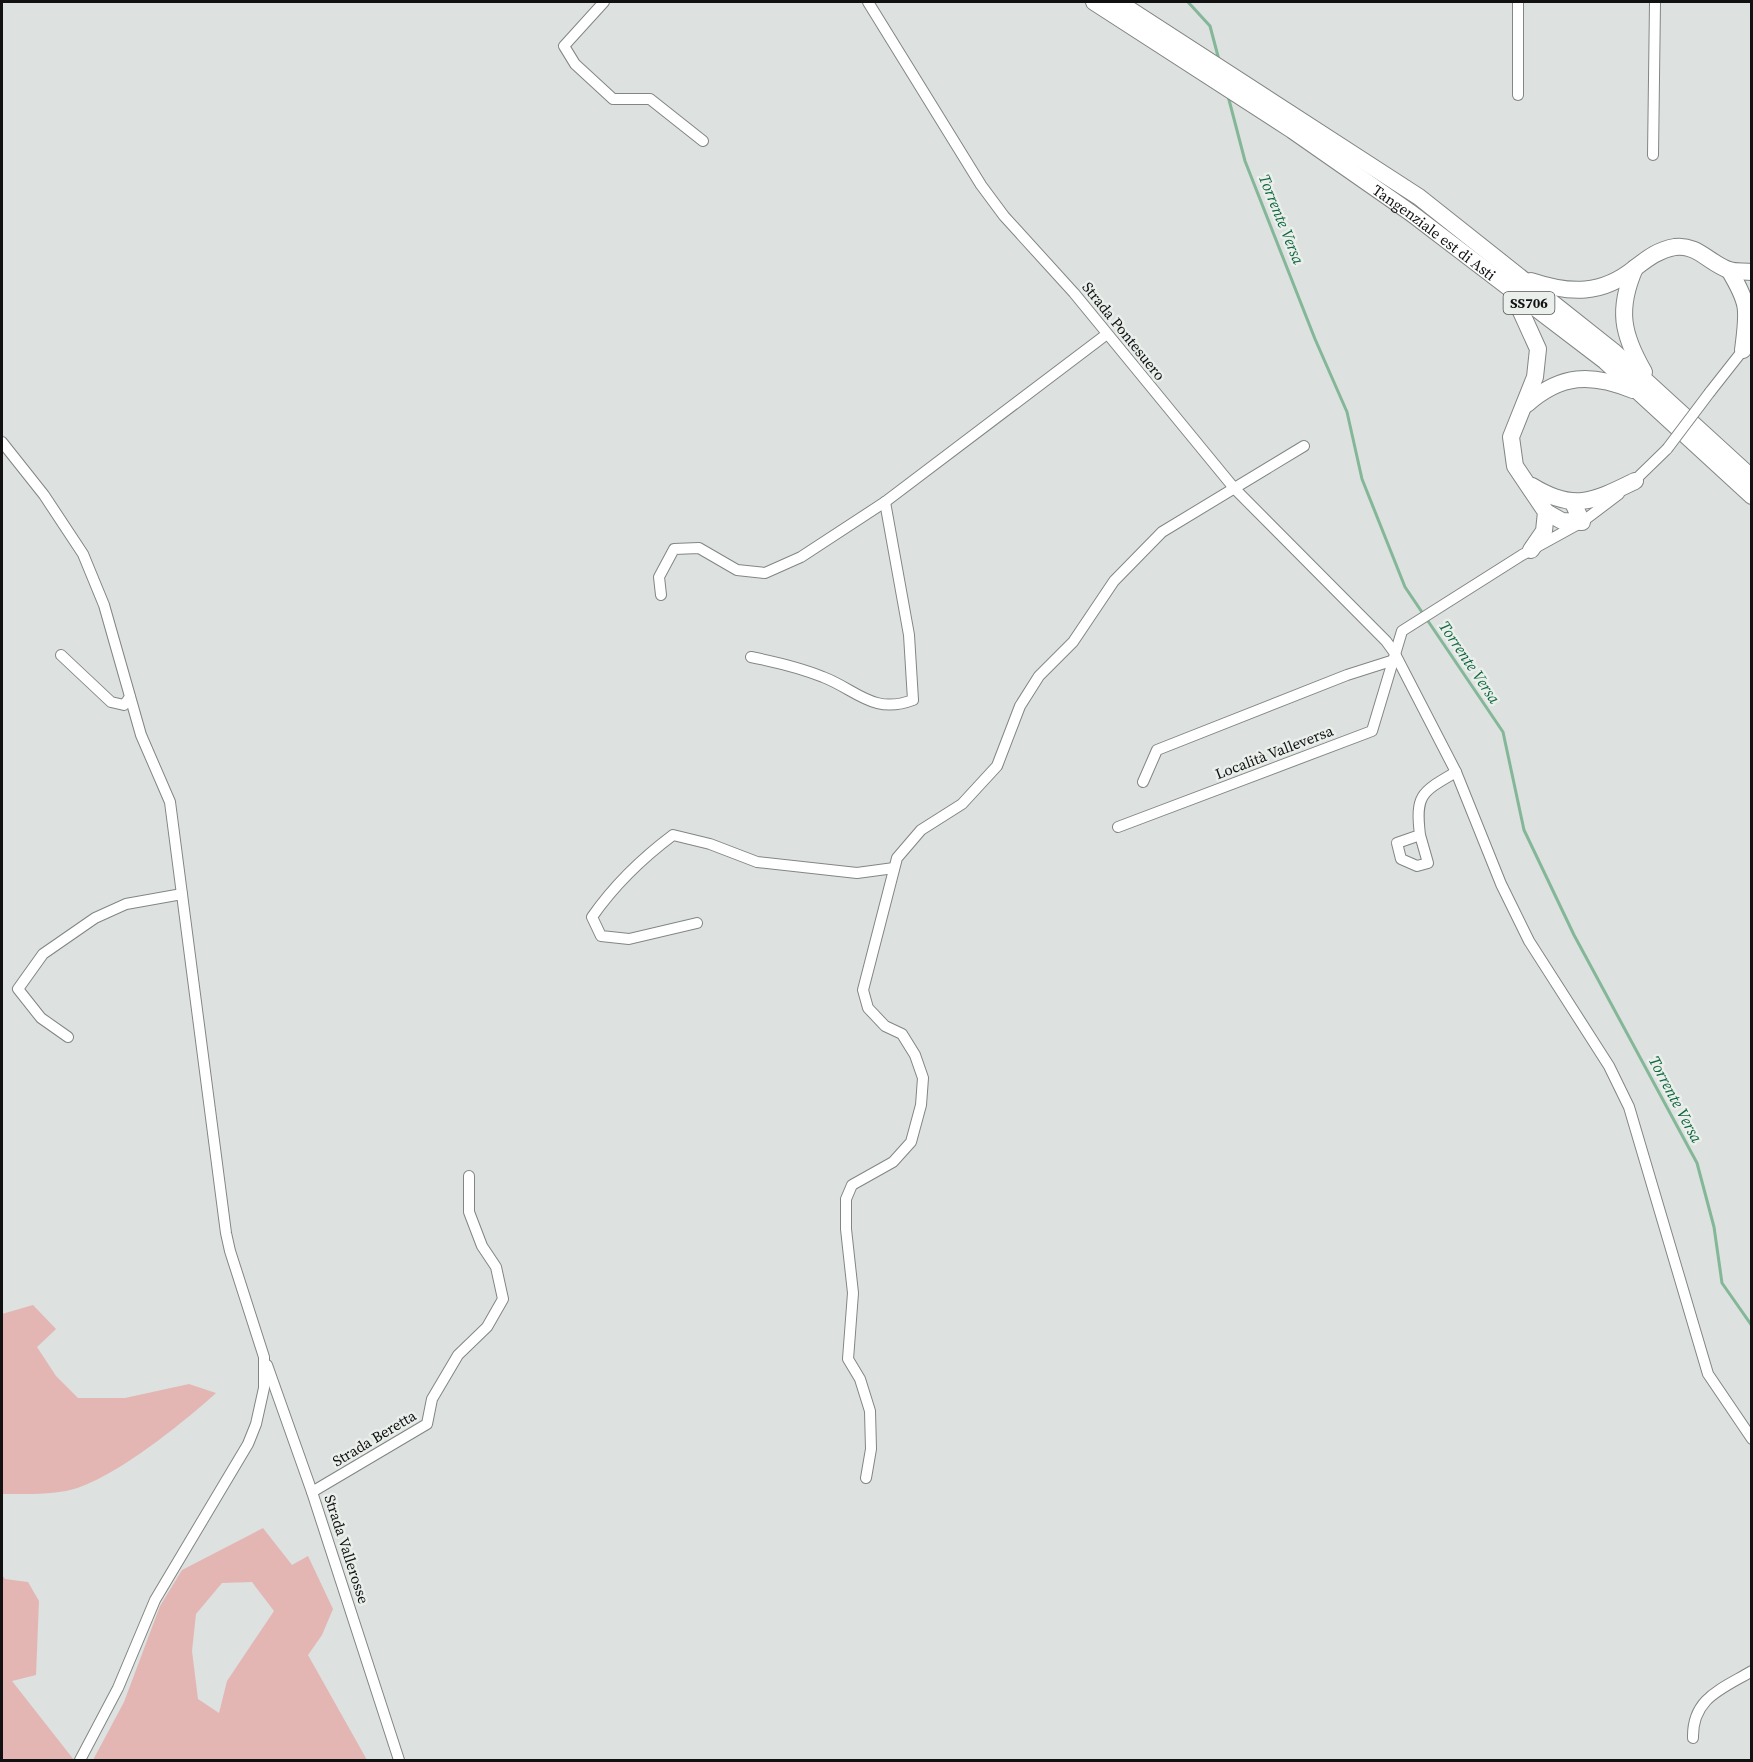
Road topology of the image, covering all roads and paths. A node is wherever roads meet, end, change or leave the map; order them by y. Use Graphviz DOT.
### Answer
graph roads {
  1 [pos="604,2"];
  2 [pos="868,2"];
  3 [pos="1094,2"];
  4 [pos="1118,2"];
  5 [pos="1518,2"];
  6 [pos="1655,2"];
  7 [pos="1518,95"];
  8 [pos="703,141"];
  9 [pos="1653,155"];
  10 [pos="1635,268"];
  11 [pos="1729,270"];
  12 [pos="1752,272"];
  13 [pos="1516,284"];
  14 [pos="1748,298"];
  15 [pos="1107,333"];
  16 [pos="1747,344"];
  17 [pos="1646,389"];
  18 [pos="1521,409"];
  19 [pos="2,442"];
  20 [pos="1304,446"];
  21 [pos="1748,473"];
  22 [pos="1635,481"];
  23 [pos="1526,482"];
  24 [pos="1234,488"];
  25 [pos="1752,496"];
  26 [pos="885,502"];
  27 [pos="1573,503"];
  28 [pos="1546,512"];
  29 [pos="1582,522"];
  30 [pos="1531,550"];
  31 [pos="661,595"];
  32 [pos="61,656"];
  33 [pos="751,657"];
  34 [pos="1393,657"];
  35 [pos="130,697"];
  36 [pos="1456,772"];
  37 [pos="1143,782"];
  38 [pos="1118,827"];
  39 [pos="1420,836"];
  40 [pos="894,868"];
  41 [pos="182,894"];
  42 [pos="697,923"];
  43 [pos="68,1037"];
  44 [pos="469,1176"];
  45 [pos="261,1348"];
  46 [pos="1752,1439"];
  47 [pos="866,1478"];
  48 [pos="312,1492"];
  49 [pos="1752,1671"];
  50 [pos="1694,1738"];
  51 [pos="80,1761"];
  52 [pos="399,1761"];
  1 -- 8 [label="street"];
  2 -- 15 [label="street, Strada Pontesuero"];
  3 -- 13 [label="highway, Tangenziale est di Asti / SS706"];
  4 -- 13 [label="highway, Tangenziale est di Asti / SS706"];
  5 -- 7 [label="street"];
  6 -- 9 [label="street"];
  10 -- 11 [label="highway"];
  10 -- 13 [label="highway"];
  10 -- 17 [label="highway"];
  11 -- 12 [label="highway"];
  11 -- 14 [label="highway"];
  13 -- 17 [label="highway, Tangenziale est di Asti / SS706"];
  13 -- 18 [label="highway"];
  14 -- 16 [label="highway"];
  15 -- 24 [label="street, Strada Pontesuero"];
  15 -- 26 [label="street"];
  16 -- 22 [label="street, bridge"];
  17 -- 18 [label="highway"];
  17 -- 21 [label="highway, Tangenziale est di Asti / SS706"];
  17 -- 25 [label="highway, Tangenziale est di Asti / SS706"];
  18 -- 23 [label="highway"];
  19 -- 35 [label="street"];
  20 -- 24 [label="street"];
  22 -- 27 [label="highway"];
  22 -- 29 [label="street"];
  23 -- 27 [label="highway"];
  23 -- 28 [label="highway"];
  24 -- 34 [label="street, Strada Pontesuero"];
  24 -- 40 [label="street"];
  26 -- 31 [label="street"];
  26 -- 33 [label="street"];
  27 -- 29 [label="highway"];
  28 -- 29 [label="highway"];
  28 -- 30 [label="highway"];
  29 -- 30 [label="street"];
  30 -- 34 [label="street"];
  32 -- 35 [label="street"];
  34 -- 36 [label="street, Strada Pontesuero"];
  34 -- 37 [label="street"];
  34 -- 38 [label="street, Località Valleversa"];
  35 -- 41 [label="street"];
  36 -- 39 [label="street"];
  36 -- 46 [label="street, Strada Pontesuero"];
  40 -- 42 [label="street"];
  40 -- 47 [label="street"];
  41 -- 43 [label="street"];
  41 -- 45 [label="street"];
  44 -- 48 [label="street, Strada Beretta"];
  45 -- 48 [label="street, Strada Vallerosse"];
  45 -- 51 [label="street"];
  48 -- 52 [label="street, Strada Vallerosse"];
  49 -- 50 [label="street"];
}
